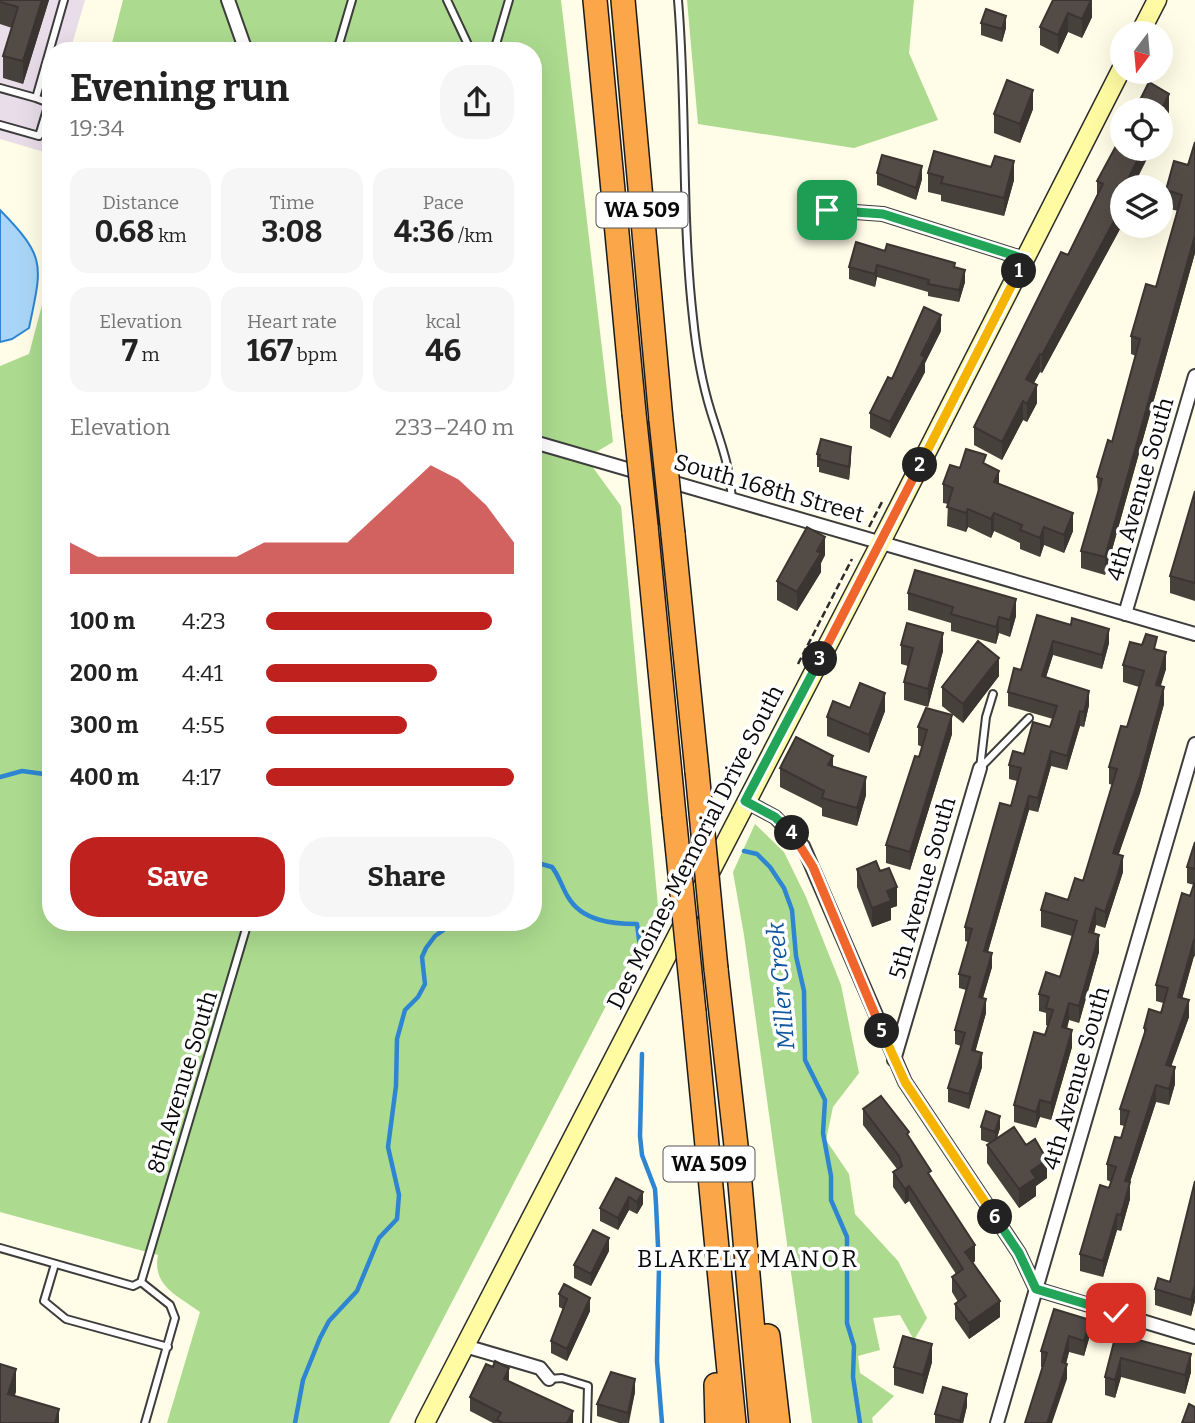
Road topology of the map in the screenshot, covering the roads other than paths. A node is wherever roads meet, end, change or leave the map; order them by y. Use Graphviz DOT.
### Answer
graph roads {
  1 [pos="64,0"];
  2 [pos="228,0"];
  3 [pos="352,0"];
  4 [pos="447,0"];
  5 [pos="509,0"];
  6 [pos="595,0"];
  7 [pos="622,0"];
  8 [pos="678,0"];
  9 [pos="1157,0"];
  10 [pos="1146,21"];
  11 [pos="52,42"];
  12 [pos="243,42"];
  13 [pos="340,42"];
  14 [pos="467,42"];
  15 [pos="497,42"];
  16 [pos="42,77"];
  17 [pos="1114,84"];
  18 [pos="0,88"];
  19 [pos="36,98"];
  20 [pos="42,100"];
  21 [pos="0,125"];
  22 [pos="42,126"];
  23 [pos="827,210"];
  24 [pos="1025,259"];
  25 [pos="1195,376"];
  26 [pos="542,444"];
  27 [pos="732,499"];
  28 [pos="881,542"];
  29 [pos="1125,614"];
  30 [pos="1195,634"];
  31 [pos="993,694"];
  32 [pos="1029,718"];
  33 [pos="1195,744"];
  34 [pos="980,768"];
  35 [pos="745,801"];
  36 [pos="245,931"];
  37 [pos="894,1060"];
  38 [pos="739,1171"];
  39 [pos="0,1248"];
  40 [pos="55,1264"];
  41 [pos="141,1282"];
  42 [pos="1036,1289"];
  43 [pos="723,1316"];
  44 [pos="1195,1337"];
  45 [pos="465,1346"];
  46 [pos="167,1348"];
  47 [pos="549,1379"];
  48 [pos="145,1423"];
  49 [pos="425,1423"];
  50 [pos="587,1423"];
  51 [pos="717,1423"];
  52 [pos="734,1423"];
  53 [pos="761,1423"];
  54 [pos="778,1423"];
  55 [pos="997,1423"];
  1 -- 11 [label="lane"];
  2 -- 12 [label="street"];
  3 -- 13 [label="lane"];
  4 -- 14 [label="lane"];
  5 -- 15 [label="lane"];
  6 -- 43 [label="highway, WA 509, bridge"];
  7 -- 38 [label="highway, WA 509, bridge"];
  8 -- 27 [label="lane"];
  9 -- 10 [label="main road"];
  16 -- 19 [label="lane"];
  17 -- 24 [label="main road, Des Moines Memorial Drive South"];
  18 -- 19 [label="lane"];
  19 -- 20 [label="lane"];
  21 -- 22 [label="lane"];
  23 -- 24 [label="street"];
  24 -- 28 [label="main road, Des Moines Memorial Drive South"];
  25 -- 29 [label="street, 4th Avenue South"];
  26 -- 27 [label="street, South 168th Street"];
  27 -- 28 [label="street, South 168th Street"];
  28 -- 29 [label="street, South 168th Street"];
  28 -- 35 [label="main road, Des Moines Memorial Drive South"];
  29 -- 30 [label="street, South 168th Street"];
  31 -- 34 [label="lane"];
  32 -- 34 [label="lane"];
  33 -- 42 [label="street, 4th Avenue South"];
  34 -- 37 [label="street, 5th Avenue South"];
  35 -- 37 [label="street"];
  35 -- 45 [label="main road, Des Moines Memorial Drive South"];
  36 -- 41 [label="lane, 8th Avenue South"];
  37 -- 42 [label="street"];
  38 -- 53 [label="highway, WA 509"];
  38 -- 54 [label="highway"];
  39 -- 40 [label="lane"];
  40 -- 41 [label="lane"];
  40 -- 46 [label="lane"];
  41 -- 46 [label="lane"];
  42 -- 44 [label="street"];
  42 -- 55 [label="street, 4th Avenue South"];
  43 -- 51 [label="highway"];
  43 -- 52 [label="highway, WA 509"];
  45 -- 47 [label="street"];
  45 -- 49 [label="main road, Des Moines Memorial Drive South"];
  46 -- 48 [label="lane"];
  47 -- 50 [label="lane"];
}
